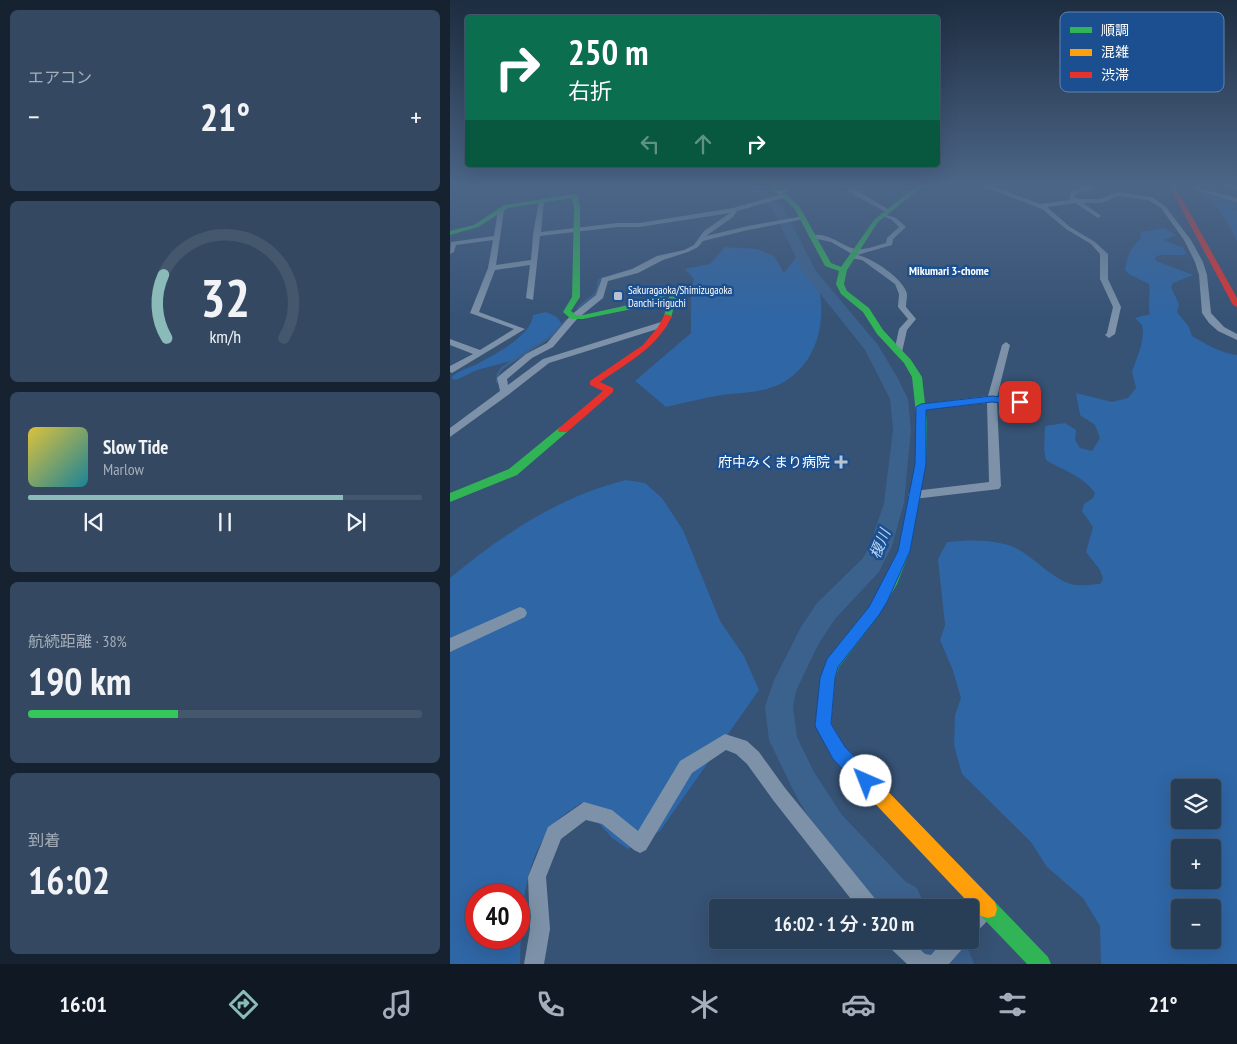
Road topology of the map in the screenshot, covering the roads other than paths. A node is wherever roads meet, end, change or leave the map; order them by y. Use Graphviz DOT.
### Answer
graph roads {
  1 [pos="465,229"];
  2 [pos="499,229"];
  3 [pos="537,229"];
  4 [pos="589,229"];
  5 [pos="711,229"];
  6 [pos="744,229"];
  7 [pos="808,229"];
  8 [pos="871,229"];
  9 [pos="901,229"];
  10 [pos="1070,229"];
  11 [pos="1180,229"];
  12 [pos="1195,229"];
  13 [pos="1206,229"];
  14 [pos="576,230"];
  15 [pos="450,233"];
  16 [pos="536,234"];
  17 [pos="812,236"];
  18 [pos="498,237"];
  19 [pos="701,239"];
  20 [pos="450,252"];
  21 [pos="855,254"];
  22 [pos="534,262"];
  23 [pos="492,268"];
  24 [pos="843,270"];
  25 [pos="1237,286"];
  26 [pos="530,298"];
  27 [pos="1237,305"];
  28 [pos="574,317"];
  29 [pos="664,324"];
  30 [pos="1109,335"];
  31 [pos="1237,337"];
  32 [pos="450,342"];
  33 [pos="1006,345"];
  34 [pos="898,352"];
  35 [pos="480,353"];
  36 [pos="450,370"];
  37 [pos="505,393"];
  38 [pos="992,399"];
  39 [pos="1020,402"];
  40 [pos="921,407"];
  41 [pos="450,433"];
  42 [pos="914,495"];
  43 [pos="450,498"];
  44 [pos="520,612"];
  45 [pos="450,645"];
  46 [pos="863,899"];
  47 [pos="986,907"];
  48 [pos="979,915"];
  49 [pos="905,949"];
  50 [pos="949,949"];
  51 [pos="534,964"];
  52 [pos="928,964"];
  53 [pos="936,964"];
  54 [pos="1041,964"];
  1 -- 15 [label="main road"];
  2 -- 18 [label="street"];
  3 -- 16 [label="street"];
  4 -- 14 [label="street"];
  5 -- 19 [label="street"];
  6 -- 19 [label="street"];
  7 -- 17 [label="main road"];
  8 -- 21 [label="main road"];
  9 -- 21 [label="street"];
  10 -- 30 [label="street"];
  11 -- 31 [label="street"];
  12 -- 27 [label="main road"];
  13 -- 25 [label="main road"];
  14 -- 16 [label="street"];
  14 -- 28 [label="main road"];
  16 -- 22 [label="street"];
  17 -- 21 [label="street"];
  17 -- 24 [label="main road"];
  18 -- 20 [label="street"];
  18 -- 23 [label="street"];
  19 -- 28 [label="street"];
  21 -- 24 [label="main road"];
  21 -- 34 [label="street"];
  22 -- 23 [label="street"];
  22 -- 26 [label="street"];
  23 -- 35 [label="street"];
  24 -- 34 [label="main road"];
  28 -- 29 [label="main road"];
  28 -- 37 [label="street"];
  29 -- 37 [label="street"];
  29 -- 43 [label="main road"];
  32 -- 35 [label="street"];
  33 -- 38 [label="street"];
  34 -- 40 [label="main road"];
  35 -- 36 [label="street"];
  37 -- 41 [label="street"];
  38 -- 39 [label="street"];
  38 -- 40 [label="street"];
  38 -- 42 [label="street"];
  40 -- 42 [label="main road"];
  42 -- 47 [label="main road"];
  44 -- 45 [label="street"];
  46 -- 51 [label="street"];
  47 -- 48 [label="street"];
  47 -- 54 [label="main road"];
  49 -- 52 [label="street"];
  50 -- 53 [label="street"];
}
